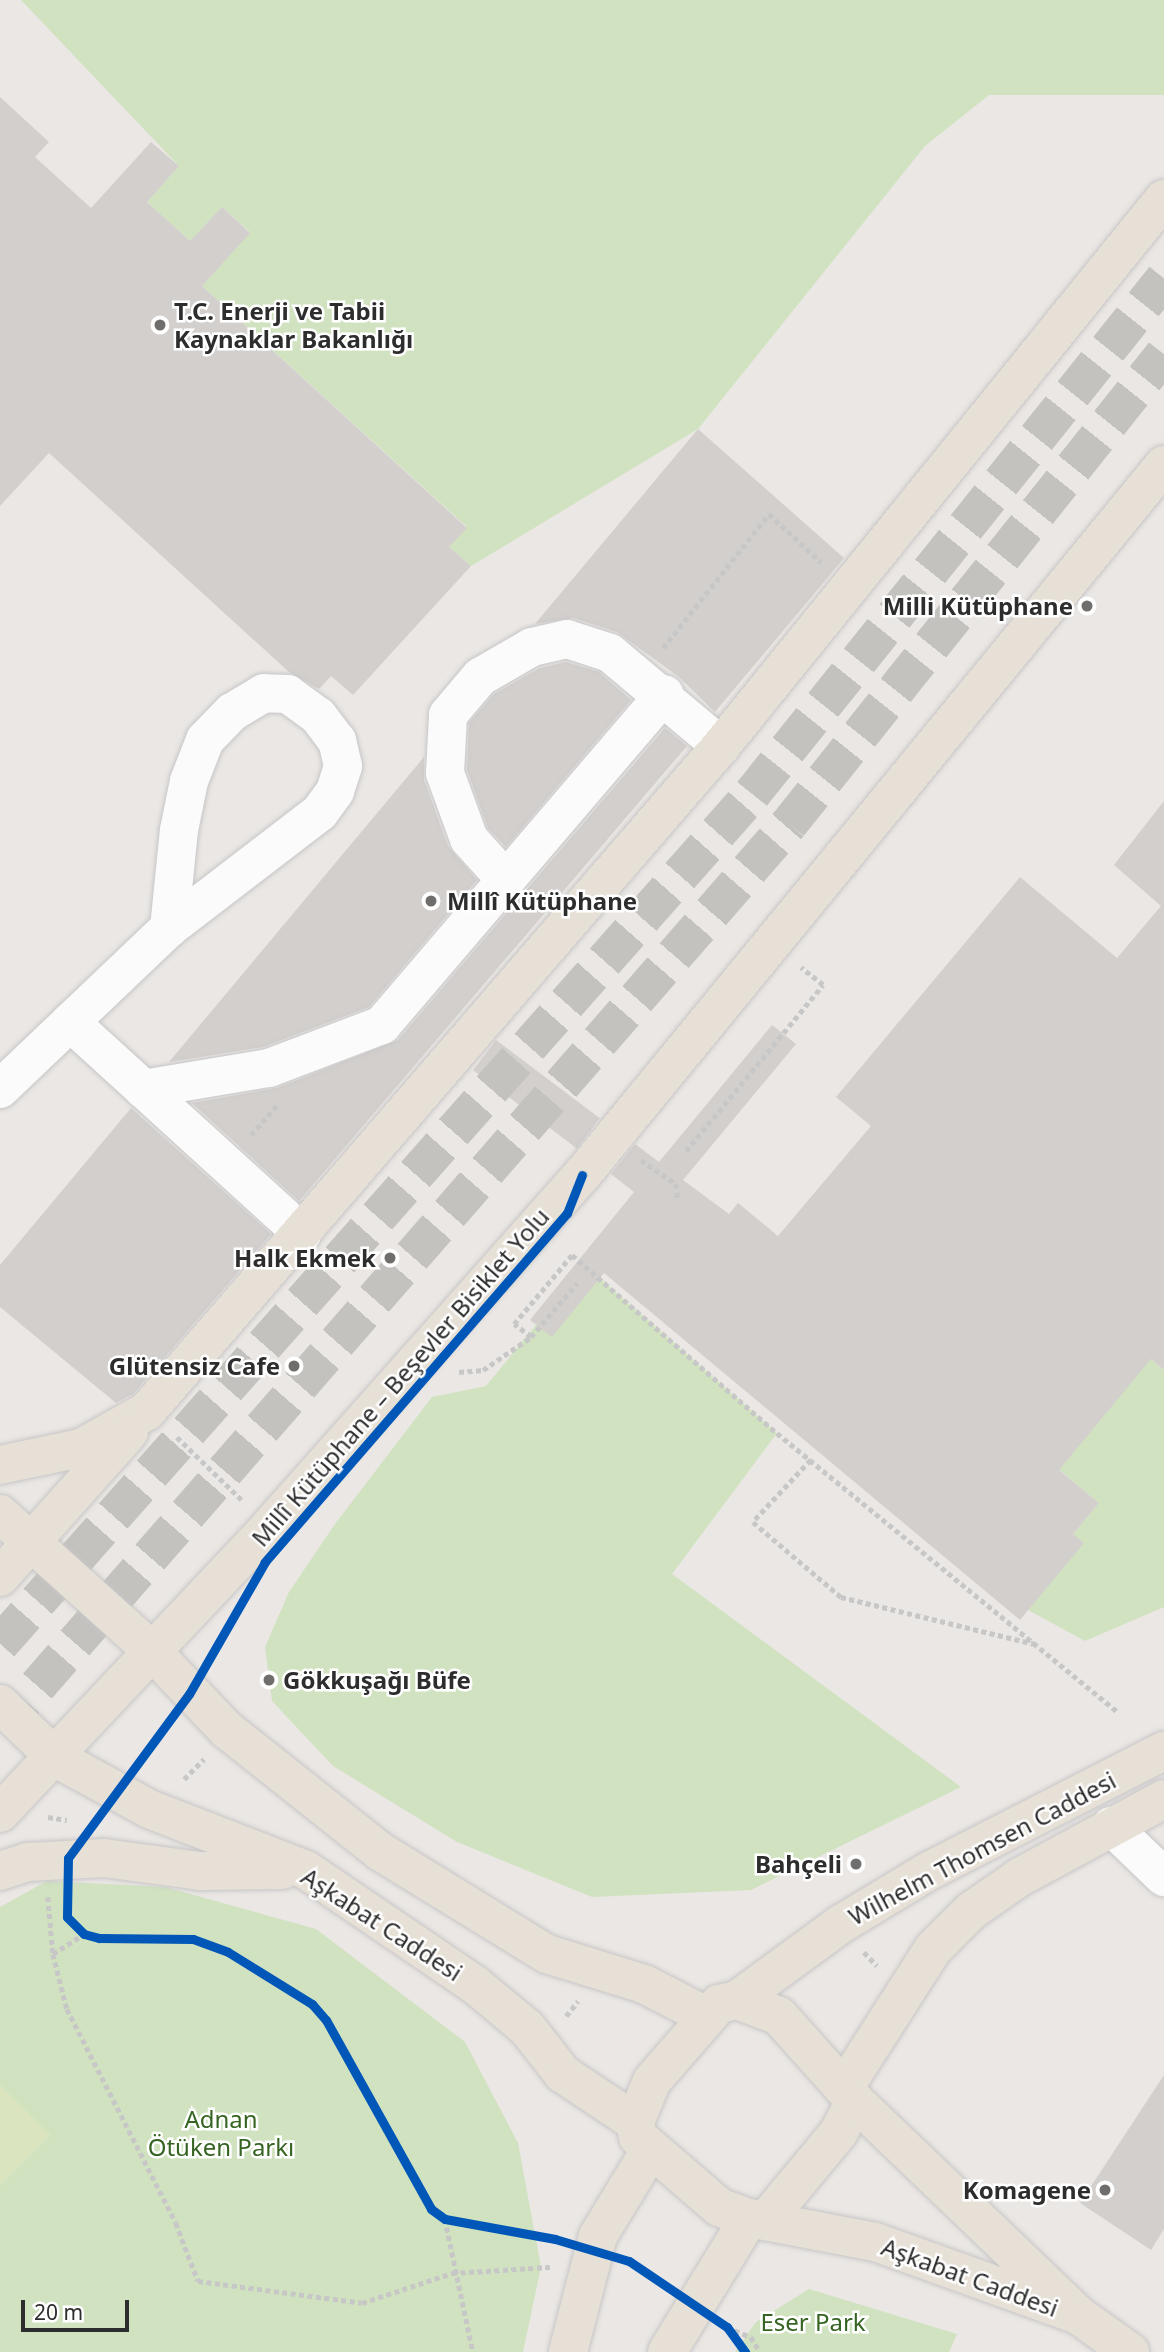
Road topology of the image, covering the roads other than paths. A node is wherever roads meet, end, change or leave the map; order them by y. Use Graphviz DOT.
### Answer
graph roads {
  1 [pos="1164,199"];
  2 [pos="1164,465"];
  3 [pos="665,694"];
  4 [pos="721,746"];
  5 [pos="506,880"];
  6 [pos="169,928"];
  7 [pos="70,1022"];
  8 [pos="0,1089"];
  9 [pos="143,1089"];
  10 [pos="302,1233"];
  11 [pos="142,1417"];
  12 [pos="0,1465"];
  13 [pos="0,1514"];
  14 [pos="35,1541"];
  15 [pos="0,1577"];
  16 [pos="150,1649"];
  17 [pos="0,1704"];
  18 [pos="1164,1751"];
  19 [pos="56,1758"];
  20 [pos="1164,1799"];
  21 [pos="0,1813"];
  22 [pos="1111,1826"];
  23 [pos="306,1870"];
  24 [pos="0,1871"];
  25 [pos="1164,1877"];
  26 [pos="720,2008"];
  27 [pos="850,2093"];
  28 [pos="643,2136"];
  29 [pos="757,2219"];
  30 [pos="1078,2315"];
  31 [pos="568,2352"];
  32 [pos="667,2352"];
  33 [pos="1130,2352"];
  1 -- 4 [label="main road"];
  2 -- 16 [label="main road"];
  3 -- 4 [label="lane"];
  3 -- 5 [label="lane"];
  3 -- 5 [label="lane"];
  4 -- 10 [label="main road"];
  5 -- 9 [label="lane"];
  6 -- 6 [label="lane"];
  6 -- 7 [label="lane"];
  7 -- 8 [label="lane"];
  7 -- 9 [label="lane"];
  9 -- 10 [label="lane"];
  10 -- 11 [label="main road"];
  11 -- 12 [label="main road"];
  11 -- 14 [label="main road"];
  13 -- 14 [label="main road"];
  14 -- 15 [label="main road"];
  14 -- 16 [label="main road"];
  16 -- 19 [label="main road"];
  16 -- 26 [label="main road"];
  17 -- 19 [label="main road, Aşkabat Caddesi"];
  18 -- 26 [label="main road, Wilhelm Thomsen Caddesi"];
  19 -- 21 [label="main road"];
  19 -- 23 [label="main road, Aşkabat Caddesi"];
  20 -- 22 [label="main road, Wilhelm Thomsen Caddesi"];
  22 -- 25 [label="lane"];
  22 -- 27 [label="main road, Wilhelm Thomsen Caddesi"];
  23 -- 24 [label="main road"];
  23 -- 28 [label="main road, Aşkabat Caddesi"];
  26 -- 27 [label="main road"];
  26 -- 28 [label="main road"];
  27 -- 29 [label="main road"];
  27 -- 30 [label="main road, Aşkabat Caddesi"];
  28 -- 29 [label="main road"];
  28 -- 31 [label="main road"];
  29 -- 30 [label="main road, Aşkabat Caddesi"];
  29 -- 32 [label="main road"];
  30 -- 33 [label="main road"];
}
